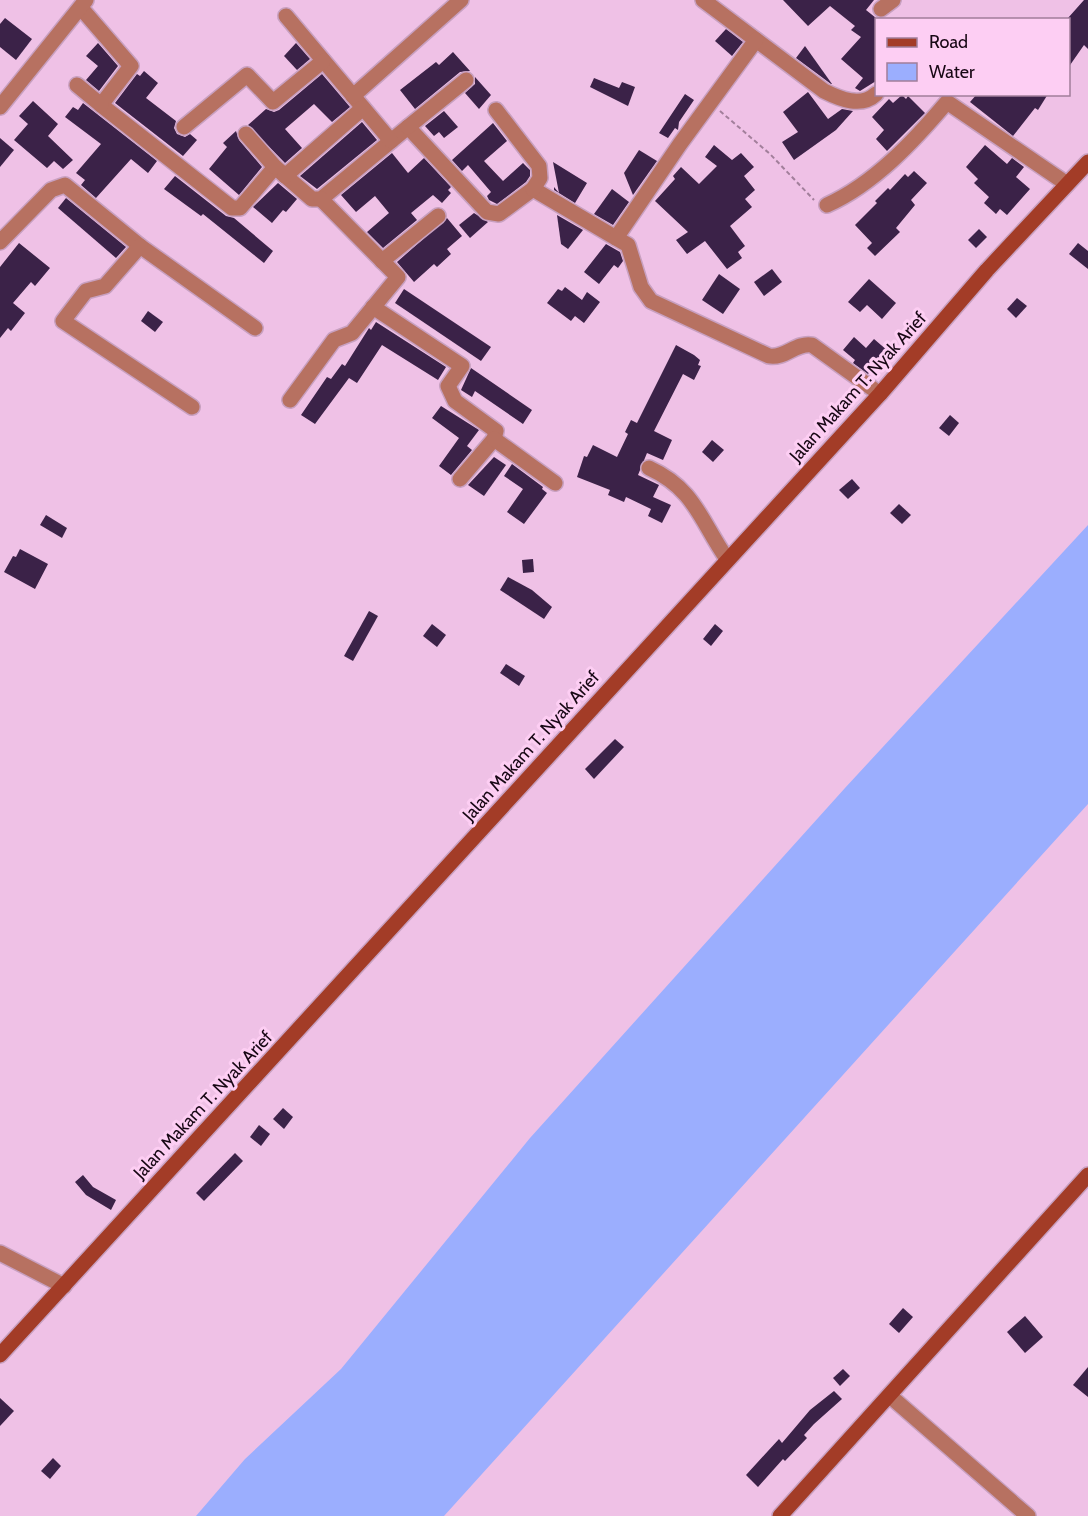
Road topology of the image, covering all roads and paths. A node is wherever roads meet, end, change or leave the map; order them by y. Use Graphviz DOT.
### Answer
graph roads {
  1 [pos="460,0"];
  2 [pos="703,0"];
  3 [pos="84,4"];
  4 [pos="286,16"];
  5 [pos="756,40"];
  6 [pos="323,61"];
  7 [pos="466,80"];
  8 [pos="77,85"];
  9 [pos="875,95"];
  10 [pos="353,96"];
  11 [pos="941,98"];
  12 [pos="712,104"];
  13 [pos="101,105"];
  14 [pos="0,107"];
  15 [pos="363,108"];
  16 [pos="496,110"];
  17 [pos="184,127"];
  18 [pos="408,127"];
  19 [pos="246,135"];
  20 [pos="391,141"];
  21 [pos="1088,162"];
  22 [pos="280,172"];
  23 [pos="1067,184"];
  24 [pos="533,189"];
  25 [pos="321,199"];
  26 [pos="827,205"];
  27 [pos="438,216"];
  28 [pos="616,238"];
  29 [pos="0,242"];
  30 [pos="140,246"];
  31 [pos="382,261"];
  32 [pos="373,307"];
  33 [pos="255,328"];
  34 [pos="880,394"];
  35 [pos="290,400"];
  36 [pos="192,407"];
  37 [pos="494,440"];
  38 [pos="649,468"];
  39 [pos="460,479"];
  40 [pos="555,483"];
  41 [pos="727,559"];
  42 [pos="1088,1175"];
  43 [pos="0,1253"];
  44 [pos="64,1286"];
  45 [pos="0,1355"];
  46 [pos="896,1402"];
  47 [pos="780,1516"];
  48 [pos="1028,1516"];
  1 -- 10 [label="street"];
  2 -- 5 [label="street"];
  3 -- 13 [label="street"];
  3 -- 14 [label="street"];
  4 -- 6 [label="street"];
  5 -- 9 [label="street"];
  5 -- 12 [label="street"];
  6 -- 10 [label="street"];
  6 -- 17 [label="street"];
  7 -- 18 [label="street"];
  8 -- 13 [label="street"];
  10 -- 15 [label="street"];
  11 -- 23 [label="street"];
  11 -- 26 [label="street"];
  12 -- 26 [label="path"];
  12 -- 28 [label="street"];
  13 -- 22 [label="street"];
  15 -- 20 [label="street"];
  15 -- 22 [label="street"];
  16 -- 24 [label="street"];
  18 -- 20 [label="street"];
  18 -- 24 [label="street"];
  19 -- 22 [label="street"];
  20 -- 25 [label="street"];
  21 -- 23 [label="street, Jalan Makam T. Nyak Arief"];
  22 -- 25 [label="street"];
  23 -- 34 [label="street, Jalan Makam T. Nyak Arief"];
  24 -- 28 [label="street"];
  25 -- 31 [label="street"];
  27 -- 31 [label="street"];
  28 -- 34 [label="street"];
  29 -- 30 [label="street"];
  30 -- 33 [label="street"];
  30 -- 36 [label="street"];
  31 -- 32 [label="street"];
  32 -- 35 [label="street"];
  32 -- 37 [label="street"];
  34 -- 41 [label="street, Jalan Makam T. Nyak Arief"];
  37 -- 39 [label="street"];
  37 -- 40 [label="street"];
  38 -- 41 [label="street"];
  41 -- 44 [label="street, Jalan Makam T. Nyak Arief"];
  42 -- 46 [label="street"];
  43 -- 44 [label="street"];
  44 -- 45 [label="street, Jalan Makam T. Nyak Arief"];
  46 -- 47 [label="street"];
  46 -- 48 [label="street"];
}
